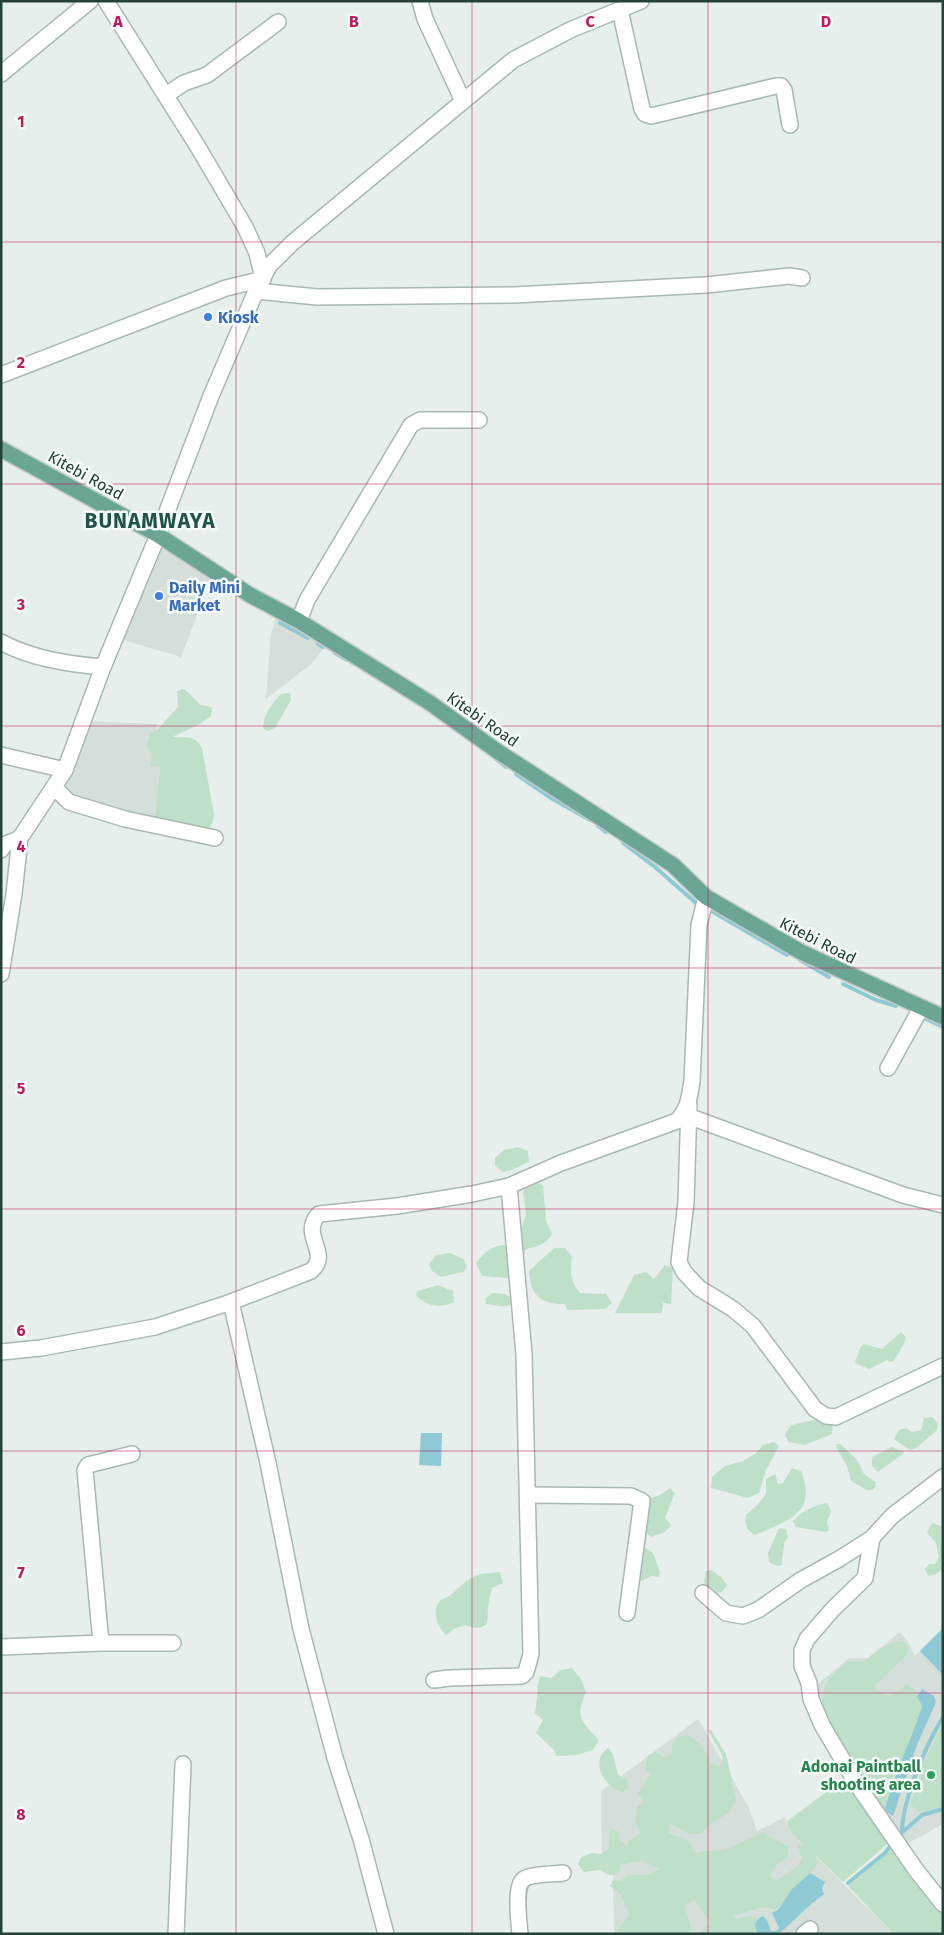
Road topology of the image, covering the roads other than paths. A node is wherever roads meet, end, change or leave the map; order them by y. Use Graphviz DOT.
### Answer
graph roads {
  1 [pos="90,1"];
  2 [pos="106,1"];
  3 [pos="420,1"];
  4 [pos="641,1"];
  5 [pos="620,10"];
  6 [pos="278,22"];
  7 [pos="1,74"];
  8 [pos="166,95"];
  9 [pos="463,101"];
  10 [pos="790,125"];
  11 [pos="802,278"];
  12 [pos="260,285"];
  13 [pos="1,375"];
  14 [pos="479,420"];
  15 [pos="1,448"];
  16 [pos="158,535"];
  17 [pos="299,621"];
  18 [pos="1,642"];
  19 [pos="103,668"];
  20 [pos="1,755"];
  21 [pos="65,770"];
  22 [pos="54,788"];
  23 [pos="20,838"];
  24 [pos="215,838"];
  25 [pos="2,847"];
  26 [pos="706,898"];
  27 [pos="1,974"];
  28 [pos="919,1012"];
  29 [pos="943,1017"];
  30 [pos="888,1068"];
  31 [pos="688,1110"];
  32 [pos="509,1186"];
  33 [pos="943,1205"];
  34 [pos="231,1302"];
  35 [pos="1,1352"];
  36 [pos="943,1366"];
  37 [pos="132,1454"];
  38 [pos="943,1478"];
  39 [pos="528,1495"];
  40 [pos="872,1538"];
  41 [pos="703,1593"];
  42 [pos="627,1612"];
  43 [pos="101,1643"];
  44 [pos="173,1644"];
  45 [pos="1,1647"];
  46 [pos="434,1680"];
  47 [pos="183,1764"];
  48 [pos="563,1873"];
  49 [pos="943,1904"];
  50 [pos="176,1934"];
  51 [pos="386,1934"];
  52 [pos="520,1934"];
  1 -- 7 [label="street"];
  2 -- 8 [label="street"];
  3 -- 9 [label="street"];
  4 -- 5 [label="street"];
  5 -- 9 [label="street"];
  5 -- 10 [label="street"];
  6 -- 8 [label="street"];
  8 -- 12 [label="street"];
  9 -- 12 [label="street"];
  11 -- 12 [label="street"];
  12 -- 13 [label="street"];
  12 -- 16 [label="street"];
  14 -- 17 [label="street"];
  15 -- 16 [label="main road, Kitebi Road"];
  16 -- 17 [label="main road, Kitebi Road"];
  16 -- 19 [label="street"];
  17 -- 26 [label="main road, Kitebi Road"];
  18 -- 19 [label="street"];
  19 -- 21 [label="street"];
  20 -- 21 [label="street"];
  21 -- 22 [label="street"];
  22 -- 23 [label="street"];
  22 -- 24 [label="street"];
  23 -- 25 [label="street"];
  23 -- 27 [label="street"];
  26 -- 28 [label="main road, Kitebi Road"];
  26 -- 31 [label="street"];
  28 -- 29 [label="main road, Kitebi Road"];
  28 -- 30 [label="street"];
  31 -- 32 [label="street"];
  31 -- 33 [label="street"];
  31 -- 36 [label="street"];
  32 -- 34 [label="street"];
  32 -- 39 [label="street"];
  34 -- 35 [label="street"];
  34 -- 51 [label="street"];
  37 -- 43 [label="street"];
  38 -- 40 [label="street"];
  39 -- 42 [label="street"];
  39 -- 46 [label="street"];
  40 -- 41 [label="street"];
  40 -- 49 [label="street"];
  43 -- 44 [label="street"];
  43 -- 45 [label="street"];
  47 -- 50 [label="street"];
  48 -- 52 [label="street"];
}
